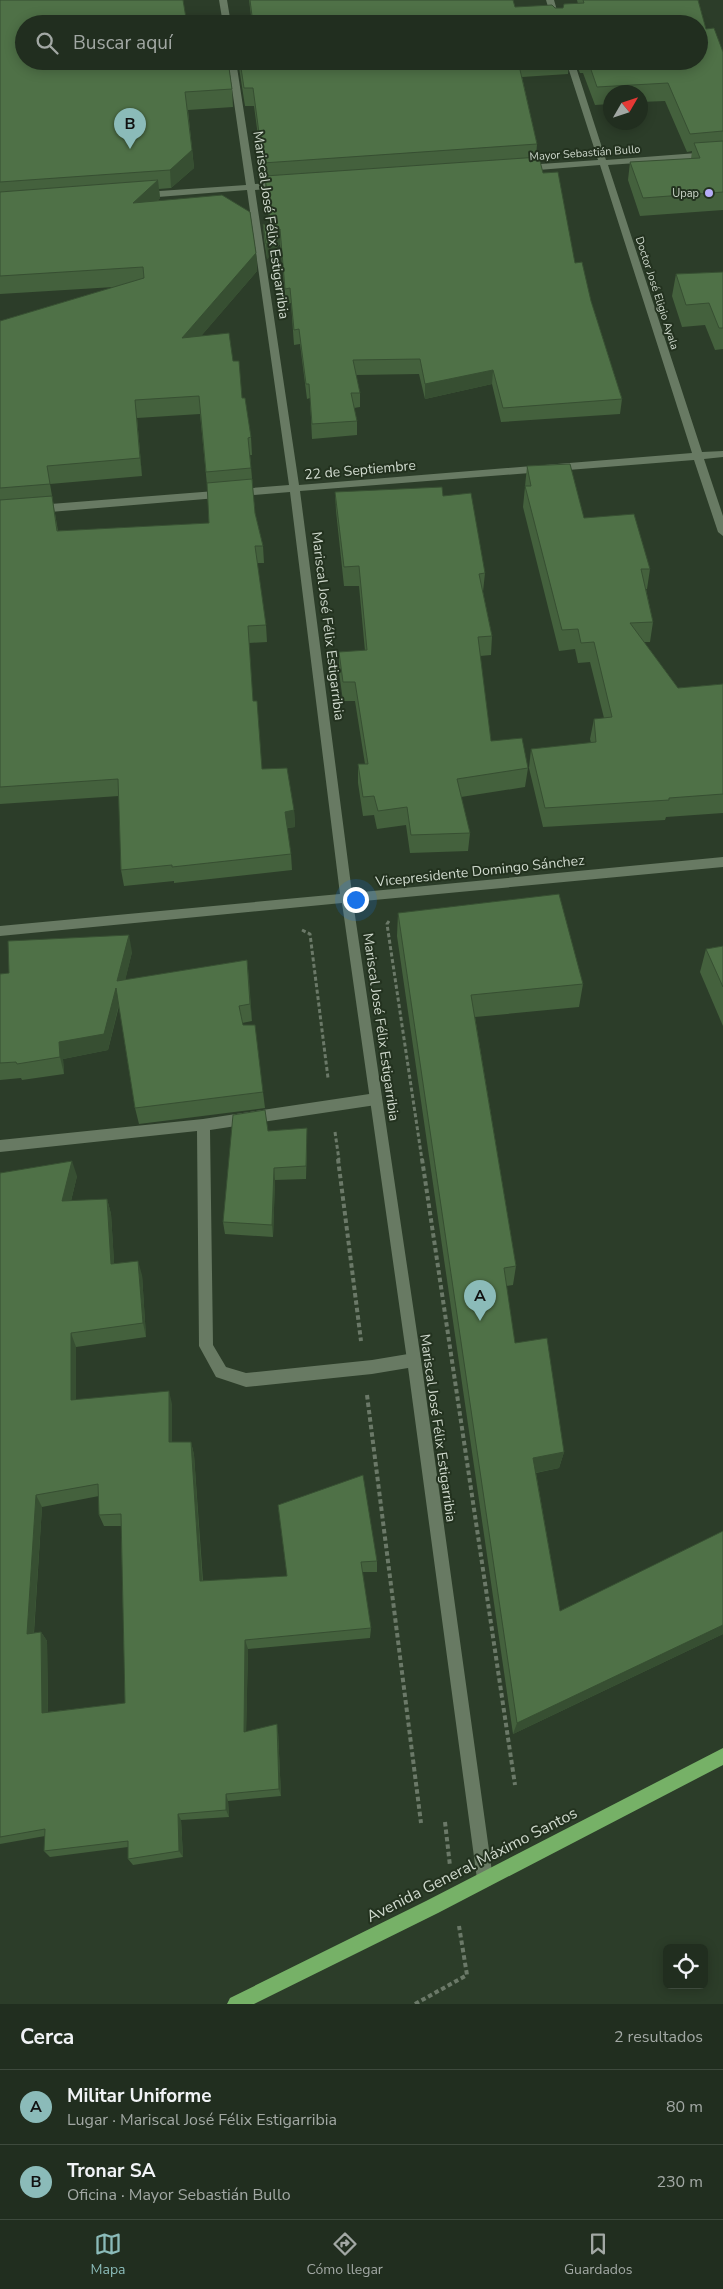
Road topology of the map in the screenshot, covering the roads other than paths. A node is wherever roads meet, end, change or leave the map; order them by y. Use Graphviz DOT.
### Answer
graph roads {
  1 [pos="223,0"];
  2 [pos="550,0"];
  3 [pos="226,15"];
  4 [pos="554,15"];
  5 [pos="233,70"];
  6 [pos="573,70"];
  7 [pos="723,154"];
  8 [pos="603,163"];
  9 [pos="515,169"];
  10 [pos="290,185"];
  11 [pos="251,188"];
  12 [pos="134,196"];
  13 [pos="723,454"];
  14 [pos="698,456"];
  15 [pos="295,489"];
  16 [pos="29,510"];
  17 [pos="723,532"];
  18 [pos="723,862"];
  19 [pos="347,899"];
  20 [pos="0,931"];
  21 [pos="376,1099"];
  22 [pos="203,1125"];
  23 [pos="0,1146"];
  24 [pos="414,1360"];
  25 [pos="723,1756"];
  26 [pos="486,1879"];
  27 [pos="236,2004"];
  1 -- 3 [label="street"];
  2 -- 4 [label="street"];
  5 -- 11 [label="street, Mariscal José Félix Estigarribia"];
  6 -- 8 [label="street, Doctor José Eligio Ayala"];
  7 -- 8 [label="street, Mayor Sebastián Bullo"];
  8 -- 9 [label="street, Mayor Sebastián Bullo"];
  8 -- 14 [label="street, Doctor José Eligio Ayala"];
  10 -- 11 [label="street"];
  11 -- 12 [label="street"];
  11 -- 15 [label="street, Mariscal José Félix Estigarribia"];
  13 -- 14 [label="street, 22 de Septiembre"];
  14 -- 15 [label="street, 22 de Septiembre"];
  14 -- 17 [label="street, Doctor José Eligio Ayala"];
  15 -- 16 [label="street, 22 de Septiembre"];
  15 -- 19 [label="street, Mariscal José Félix Estigarribia"];
  18 -- 19 [label="street, Vicepresidente Domingo Sánchez"];
  19 -- 20 [label="street, Vicepresidente Domingo Sánchez"];
  19 -- 21 [label="street, Mariscal José Félix Estigarribia"];
  21 -- 22 [label="street"];
  21 -- 24 [label="street, Mariscal José Félix Estigarribia"];
  22 -- 23 [label="street"];
  22 -- 24 [label="street"];
  24 -- 26 [label="street, Mariscal José Félix Estigarribia"];
  25 -- 26 [label="main road, Avenida General Máximo Santos"];
  26 -- 27 [label="main road, Avenida General Máximo Santos"];
}
